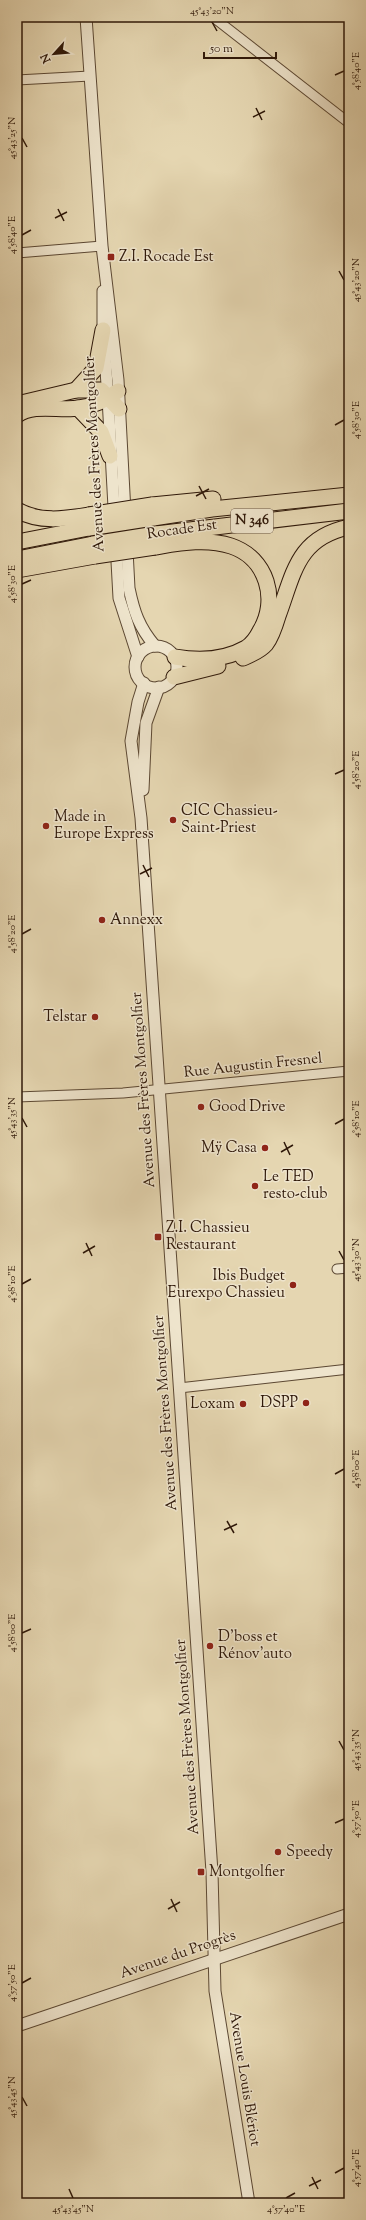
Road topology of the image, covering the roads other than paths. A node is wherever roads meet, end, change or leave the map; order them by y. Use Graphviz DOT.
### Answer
graph roads {
  1 [pos="86,17"];
  2 [pos="214,17"];
  3 [pos="90,76"];
  4 [pos="17,80"];
  5 [pos="349,123"];
  6 [pos="102,246"];
  7 [pos="17,253"];
  8 [pos="103,330"];
  9 [pos="76,390"];
  10 [pos="113,394"];
  11 [pos="17,404"];
  12 [pos="78,408"];
  13 [pos="119,409"];
  14 [pos="17,415"];
  15 [pos="110,456"];
  16 [pos="349,495"];
  17 [pos="17,510"];
  18 [pos="349,511"];
  19 [pos="89,522"];
  20 [pos="349,528"];
  21 [pos="155,540"];
  22 [pos="17,542"];
  23 [pos="94,550"];
  24 [pos="17,559"];
  25 [pos="17,570"];
  26 [pos="155,646"];
  27 [pos="138,657"];
  28 [pos="175,658"];
  29 [pos="174,677"];
  30 [pos="144,683"];
  31 [pos="159,687"];
  32 [pos="141,818"];
  33 [pos="349,1070"];
  34 [pos="160,1090"];
  35 [pos="17,1097"];
  36 [pos="349,1268"];
  37 [pos="337,1269"];
  38 [pos="349,1369"];
  39 [pos="180,1388"];
  40 [pos="349,1914"];
  41 [pos="214,1958"];
  42 [pos="17,2026"];
  43 [pos="249,2203"];
  1 -- 3 [label="street, Avenue des Frères Montgolfier"];
  2 -- 5 [label="street"];
  3 -- 4 [label="street"];
  3 -- 6 [label="street, Avenue des Frères Montgolfier"];
  6 -- 7 [label="street"];
  6 -- 8 [label="street, Avenue des Frères Montgolfier"];
  6 -- 10 [label="street, Avenue des Frères Montgolfier"];
  8 -- 9 [label="highway"];
  8 -- 10 [label="street, Avenue des Frères Montgolfier"];
  9 -- 10 [label="highway"];
  9 -- 11 [label="highway"];
  10 -- 12 [label="highway"];
  10 -- 13 [label="highway"];
  10 -- 15 [label="street, Avenue des Frères Montgolfier"];
  12 -- 14 [label="highway"];
  12 -- 15 [label="highway"];
  13 -- 26 [label="street, Avenue des Frères Montgolfier"];
  15 -- 27 [label="street, Avenue des Frères Montgolfier"];
  16 -- 19 [label="highway, Rocade Est / N 346, bridge"];
  17 -- 19 [label="highway"];
  18 -- 21 [label="highway, Rocade Est / N 346"];
  19 -- 22 [label="highway, Rocade Est / N 346"];
  20 -- 29 [label="highway"];
  21 -- 23 [label="highway, bridge"];
  21 -- 28 [label="highway"];
  23 -- 24 [label="highway"];
  23 -- 25 [label="highway"];
  26 -- 27 [label="street"];
  26 -- 28 [label="street, Avenue des Frères Montgolfier"];
  27 -- 30 [label="street, Avenue des Frères Montgolfier"];
  28 -- 29 [label="street"];
  29 -- 31 [label="street"];
  30 -- 31 [label="street"];
  30 -- 32 [label="street, Avenue des Frères Montgolfier"];
  31 -- 32 [label="street, Avenue des Frères Montgolfier"];
  32 -- 34 [label="street, Avenue des Frères Montgolfier"];
  33 -- 34 [label="street, Rue Augustin Fresnel"];
  34 -- 35 [label="street, Rue Augustin Fresnel"];
  34 -- 39 [label="street, Avenue des Frères Montgolfier"];
  36 -- 37 [label="street"];
  38 -- 39 [label="street"];
  39 -- 41 [label="street, Avenue des Frères Montgolfier"];
  40 -- 41 [label="street, Avenue du Progrès"];
  41 -- 42 [label="street, Avenue du Progrès"];
  41 -- 43 [label="street, Avenue Louis Blériot"];
}
